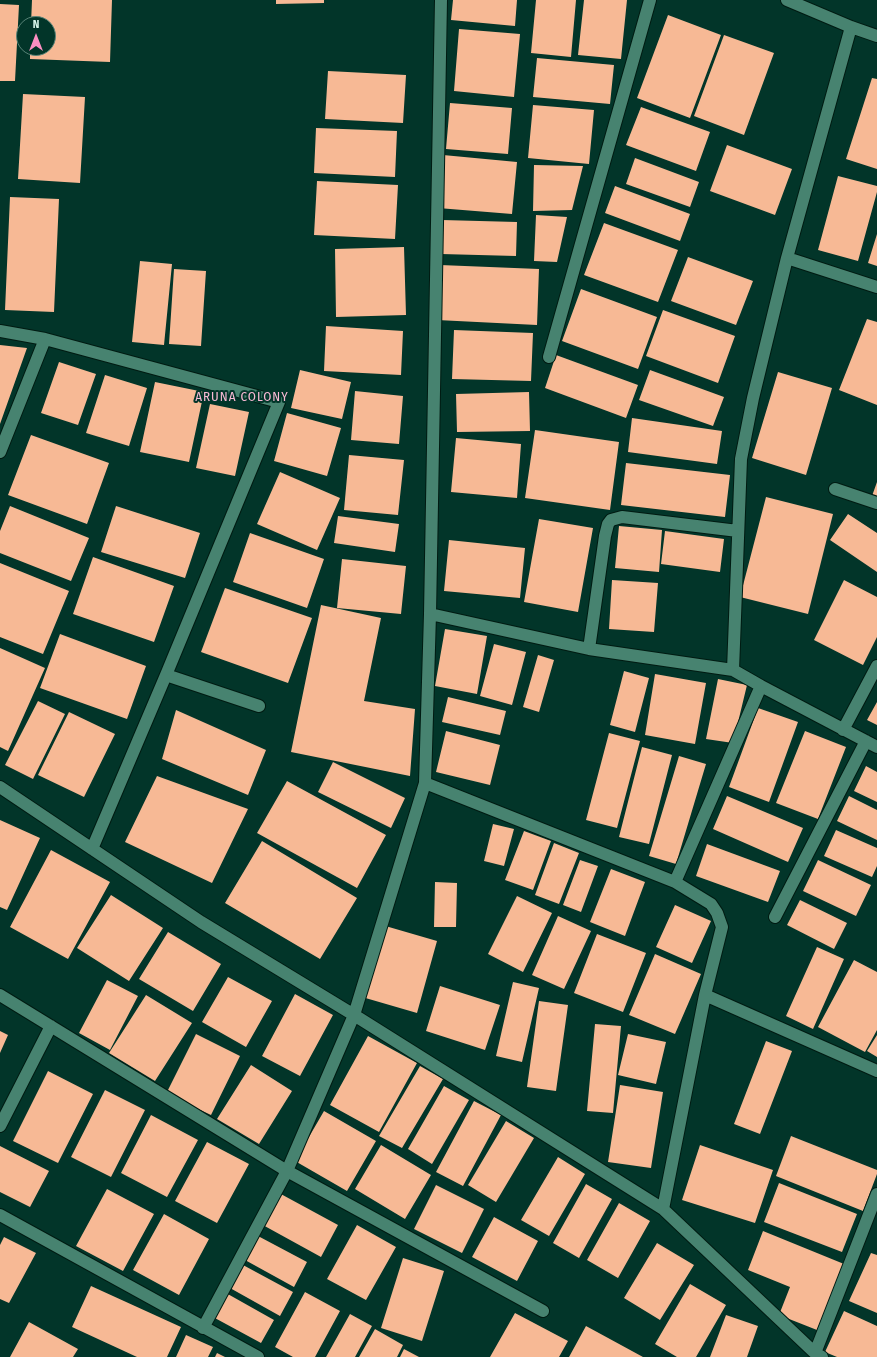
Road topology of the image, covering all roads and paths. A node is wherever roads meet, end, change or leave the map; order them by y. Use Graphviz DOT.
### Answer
graph roads {
  1 [pos="441,0"];
  2 [pos="650,0"];
  3 [pos="787,0"];
  4 [pos="851,27"];
  5 [pos="877,36"];
  6 [pos="787,258"];
  7 [pos="877,287"];
  8 [pos="0,331"];
  9 [pos="45,339"];
  10 [pos="549,356"];
  11 [pos="0,452"];
  12 [pos="835,489"];
  13 [pos="877,503"];
  14 [pos="738,531"];
  15 [pos="430,614"];
  16 [pos="589,649"];
  17 [pos="877,666"];
  18 [pos="733,670"];
  19 [pos="166,675"];
  20 [pos="761,686"];
  21 [pos="259,706"];
  22 [pos="844,730"];
  23 [pos="872,744"];
  24 [pos="425,783"];
  25 [pos="0,787"];
  26 [pos="92,849"];
  27 [pos="675,882"];
  28 [pos="775,917"];
  29 [pos="0,995"];
  30 [pos="705,995"];
  31 [pos="354,1015"];
  32 [pos="51,1026"];
  33 [pos="877,1071"];
  34 [pos="0,1126"];
  35 [pos="287,1171"];
  36 [pos="877,1194"];
  37 [pos="663,1209"];
  38 [pos="0,1215"];
  39 [pos="543,1311"];
  40 [pos="203,1328"];
  41 [pos="818,1355"];
  42 [pos="258,1357"];
  1 -- 15 [label="street"];
  2 -- 10 [label="street"];
  3 -- 4 [label="street"];
  4 -- 5 [label="street"];
  4 -- 6 [label="street"];
  6 -- 7 [label="street"];
  6 -- 14 [label="street"];
  8 -- 9 [label="street"];
  9 -- 11 [label="street"];
  9 -- 19 [label="street"];
  12 -- 13 [label="street"];
  14 -- 16 [label="street"];
  14 -- 18 [label="street"];
  15 -- 16 [label="street"];
  15 -- 24 [label="street"];
  16 -- 18 [label="street"];
  17 -- 22 [label="street"];
  18 -- 20 [label="street"];
  19 -- 21 [label="street"];
  19 -- 26 [label="street"];
  20 -- 22 [label="street"];
  20 -- 27 [label="street"];
  22 -- 23 [label="street"];
  23 -- 28 [label="street"];
  24 -- 27 [label="street"];
  24 -- 31 [label="street"];
  25 -- 26 [label="street"];
  26 -- 31 [label="street"];
  27 -- 30 [label="street"];
  29 -- 32 [label="street"];
  30 -- 33 [label="street"];
  30 -- 37 [label="street"];
  31 -- 35 [label="street"];
  31 -- 37 [label="street"];
  32 -- 34 [label="street"];
  32 -- 35 [label="street"];
  35 -- 39 [label="street"];
  35 -- 40 [label="street"];
  36 -- 41 [label="street"];
  37 -- 41 [label="street"];
  38 -- 40 [label="street"];
  40 -- 42 [label="street"];
}
